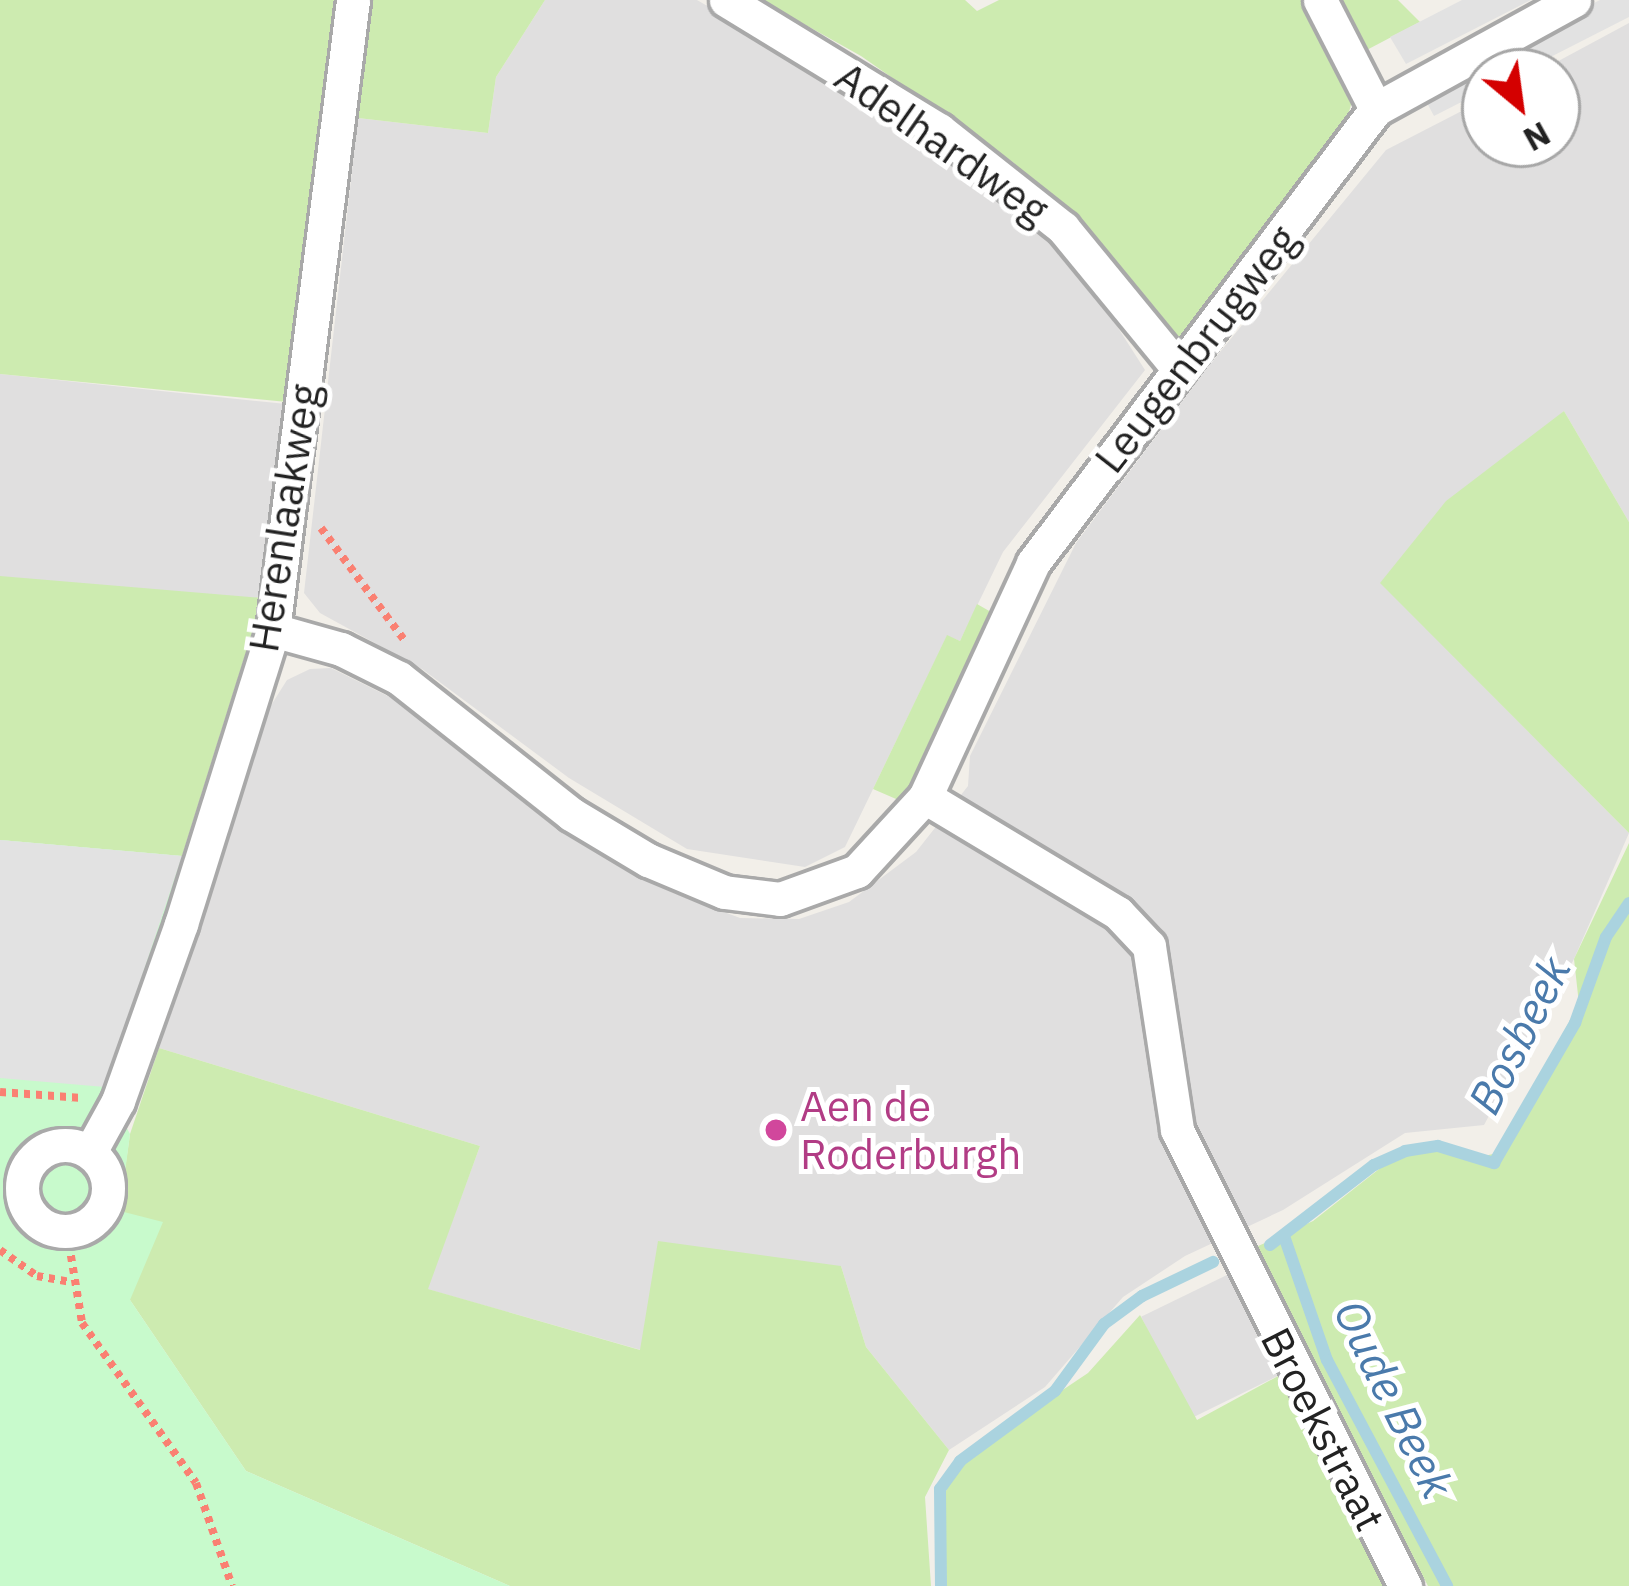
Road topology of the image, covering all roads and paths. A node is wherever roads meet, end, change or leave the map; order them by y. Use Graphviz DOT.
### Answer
graph roads {
  1 [pos="353,0"];
  2 [pos="726,0"];
  3 [pos="1320,0"];
  4 [pos="1574,0"];
  5 [pos="1376,109"];
  6 [pos="1179,369"];
  7 [pos="291,489"];
  8 [pos="273,630"];
  9 [pos="414,690"];
  10 [pos="925,797"];
  11 [pos="0,1092"];
  12 [pos="118,1101"];
  13 [pos="90,1152"];
  14 [pos="11,1181"];
  15 [pos="68,1232"];
  16 [pos="0,1250"];
  17 [pos="71,1282"];
  18 [pos="232,1586"];
  19 [pos="1405,1586"];
  1 -- 7 [label="street, Herenlaakweg"];
  2 -- 6 [label="street, Adelhardweg"];
  3 -- 5 [label="street"];
  4 -- 5 [label="street, Leugenbrugweg"];
  5 -- 6 [label="street, Leugenbrugweg"];
  6 -- 10 [label="street, Leugenbrugweg"];
  7 -- 8 [label="street, Herenlaakweg"];
  7 -- 9 [label="path"];
  8 -- 9 [label="street, Leugenbrugweg"];
  8 -- 12 [label="street, Herenlaakweg"];
  9 -- 10 [label="street, Leugenbrugweg"];
  10 -- 19 [label="street, Broekstraat"];
  11 -- 12 [label="path"];
  12 -- 13 [label="street, Herenlaakweg"];
  13 -- 14 [label="street"];
  13 -- 15 [label="street"];
  14 -- 15 [label="street"];
  15 -- 17 [label="path"];
  16 -- 17 [label="path"];
  17 -- 18 [label="path"];
}
